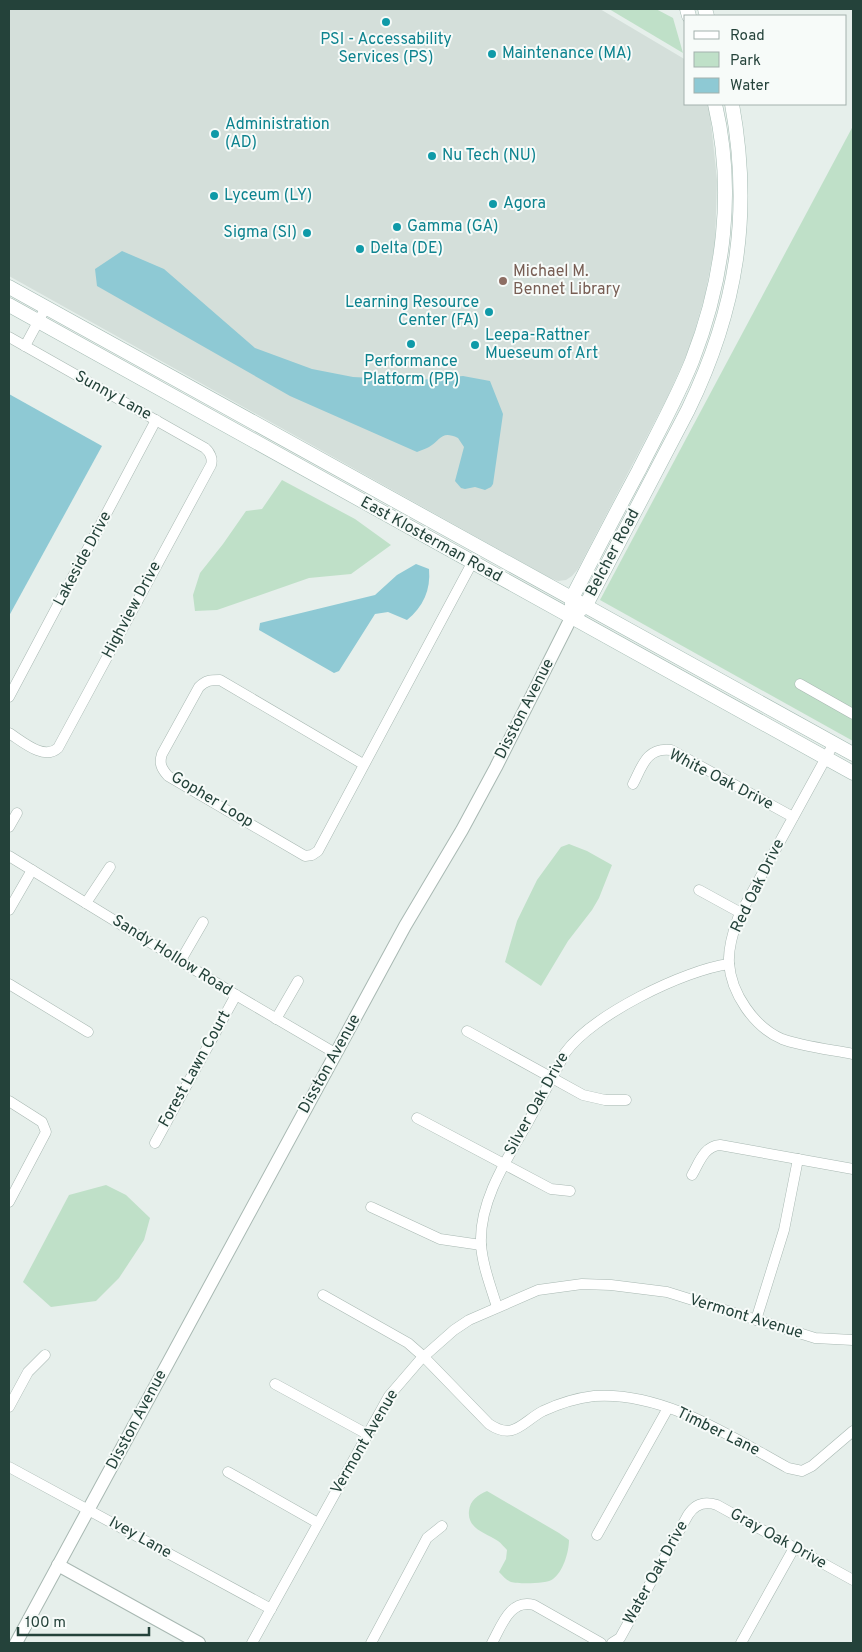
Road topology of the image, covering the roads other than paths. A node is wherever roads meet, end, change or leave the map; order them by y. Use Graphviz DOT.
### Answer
graph roads {
  1 [pos="715,105"];
  2 [pos="732,105"];
  3 [pos="9,287"];
  4 [pos="9,306"];
  5 [pos="46,307"];
  6 [pos="38,322"];
  7 [pos="9,338"];
  8 [pos="24,346"];
  9 [pos="156,420"];
  10 [pos="212,460"];
  11 [pos="472,563"];
  12 [pos="572,598"];
  13 [pos="586,605"];
  14 [pos="571,618"];
  15 [pos="800,684"];
  16 [pos="9,697"];
  17 [pos="853,714"];
  18 [pos="9,733"];
  19 [pos="834,743"];
  20 [pos="853,754"];
  21 [pos="826,758"];
  22 [pos="363,764"];
  23 [pos="853,773"];
  24 [pos="633,784"];
  25 [pos="17,813"];
  26 [pos="793,817"];
  27 [pos="9,827"];
  28 [pos="9,856"];
  29 [pos="110,867"];
  30 [pos="32,870"];
  31 [pos="699,890"];
  32 [pos="86,903"];
  33 [pos="9,910"];
  34 [pos="741,913"];
  35 [pos="203,922"];
  36 [pos="181,960"];
  37 [pos="729,964"];
  38 [pos="298,981"];
  39 [pos="9,984"];
  40 [pos="236,995"];
  41 [pos="276,1019"];
  42 [pos="467,1031"];
  43 [pos="88,1032"];
  44 [pos="335,1053"];
  45 [pos="853,1054"];
  46 [pos="552,1078"];
  47 [pos="626,1100"];
  48 [pos="9,1101"];
  49 [pos="417,1118"];
  50 [pos="155,1144"];
  51 [pos="798,1159"];
  52 [pos="504,1164"];
  53 [pos="853,1169"];
  54 [pos="692,1175"];
  55 [pos="570,1191"];
  56 [pos="10,1194"];
  57 [pos="371,1207"];
  58 [pos="481,1245"];
  59 [pos="323,1295"];
  60 [pos="497,1307"];
  61 [pos="756,1320"];
  62 [pos="853,1340"];
  63 [pos="45,1356"];
  64 [pos="424,1357"];
  65 [pos="275,1384"];
  66 [pos="9,1407"];
  67 [pos="668,1408"];
  68 [pos="853,1431"];
  69 [pos="367,1434"];
  70 [pos="9,1467"];
  71 [pos="228,1472"];
  72 [pos="701,1504"];
  73 [pos="88,1510"];
  74 [pos="318,1523"];
  75 [pos="442,1526"];
  76 [pos="597,1535"];
  77 [pos="794,1548"];
  78 [pos="58,1565"];
  79 [pos="853,1580"];
  80 [pos="271,1610"];
  81 [pos="190,1641"];
  82 [pos="16,1643"];
  83 [pos="252,1643"];
  84 [pos="371,1643"];
  85 [pos="492,1643"];
  86 [pos="601,1643"];
  87 [pos="612,1643"];
  88 [pos="741,1643"];
  1 -- 12 [label="main road, Belcher Road"];
  2 -- 13 [label="main road, Belcher Road"];
  3 -- 5 [label="main road, East Klosterman Road"];
  4 -- 6 [label="main road, East Klosterman Road"];
  5 -- 6 [label="street"];
  5 -- 12 [label="main road, East Klosterman Road"];
  6 -- 8 [label="street"];
  6 -- 11 [label="main road, East Klosterman Road"];
  7 -- 8 [label="street, Sunny Lane"];
  8 -- 9 [label="street, Sunny Lane"];
  9 -- 10 [label="street, Sunny Lane"];
  9 -- 16 [label="street, Lakeside Drive"];
  10 -- 18 [label="street, Highview Drive"];
  11 -- 14 [label="main road, East Klosterman Road"];
  11 -- 22 [label="street, Gopher Loop"];
  12 -- 13 [label="main road, East Klosterman Road"];
  12 -- 14 [label="main road, Belcher Road"];
  13 -- 14 [label="main road, Belcher Road"];
  13 -- 19 [label="main road, East Klosterman Road"];
  14 -- 21 [label="main road, East Klosterman Road"];
  14 -- 44 [label="street, Disston Avenue"];
  15 -- 17 [label="street"];
  19 -- 20 [label="main road, East Klosterman Road"];
  19 -- 21 [label="street, Red Oak Drive"];
  21 -- 23 [label="main road, East Klosterman Road"];
  21 -- 26 [label="street, Red Oak Drive"];
  22 -- 22 [label="street, Gopher Loop"];
  24 -- 26 [label="street, White Oak Drive"];
  25 -- 27 [label="street"];
  26 -- 34 [label="street, Red Oak Drive"];
  28 -- 30 [label="street, Sandy Hollow Road"];
  29 -- 32 [label="street"];
  30 -- 32 [label="street, Sandy Hollow Road"];
  30 -- 33 [label="street"];
  31 -- 34 [label="street"];
  32 -- 36 [label="street, Sandy Hollow Road"];
  34 -- 37 [label="street, Red Oak Drive"];
  35 -- 36 [label="street"];
  36 -- 40 [label="street, Sandy Hollow Road"];
  37 -- 45 [label="street, Red Oak Drive"];
  37 -- 46 [label="street, Silver Oak Drive"];
  38 -- 41 [label="street"];
  39 -- 43 [label="street"];
  40 -- 41 [label="street, Sandy Hollow Road"];
  40 -- 50 [label="street, Forest Lawn Court"];
  41 -- 44 [label="street, Sandy Hollow Road"];
  42 -- 46 [label="street"];
  44 -- 73 [label="street, Disston Avenue"];
  46 -- 47 [label="street"];
  46 -- 52 [label="street, Silver Oak Drive"];
  48 -- 56 [label="street"];
  49 -- 52 [label="street"];
  51 -- 53 [label="street"];
  51 -- 54 [label="street"];
  51 -- 61 [label="street"];
  52 -- 55 [label="street"];
  52 -- 58 [label="street, Silver Oak Drive"];
  57 -- 58 [label="street"];
  58 -- 60 [label="street, Silver Oak Drive"];
  59 -- 64 [label="street, Timber Lane"];
  60 -- 61 [label="street, Vermont Avenue"];
  60 -- 64 [label="street, Vermont Avenue"];
  61 -- 62 [label="street, Vermont Avenue"];
  63 -- 66 [label="street"];
  64 -- 67 [label="street, Timber Lane"];
  64 -- 69 [label="street, Vermont Avenue"];
  65 -- 69 [label="street"];
  67 -- 68 [label="street, Timber Lane"];
  67 -- 76 [label="street"];
  69 -- 74 [label="street, Vermont Avenue"];
  70 -- 73 [label="street, Ivey Lane"];
  71 -- 74 [label="street"];
  72 -- 77 [label="street, Gray Oak Drive"];
  72 -- 87 [label="street, Water Oak Drive"];
  73 -- 78 [label="street, Disston Avenue"];
  73 -- 80 [label="street, Ivey Lane"];
  74 -- 80 [label="street, Vermont Avenue"];
  75 -- 84 [label="street"];
  77 -- 79 [label="street, Gray Oak Drive"];
  77 -- 88 [label="street"];
  78 -- 81 [label="street"];
  78 -- 82 [label="street, Disston Avenue"];
  80 -- 83 [label="street, Vermont Avenue"];
  85 -- 86 [label="street"];
}
